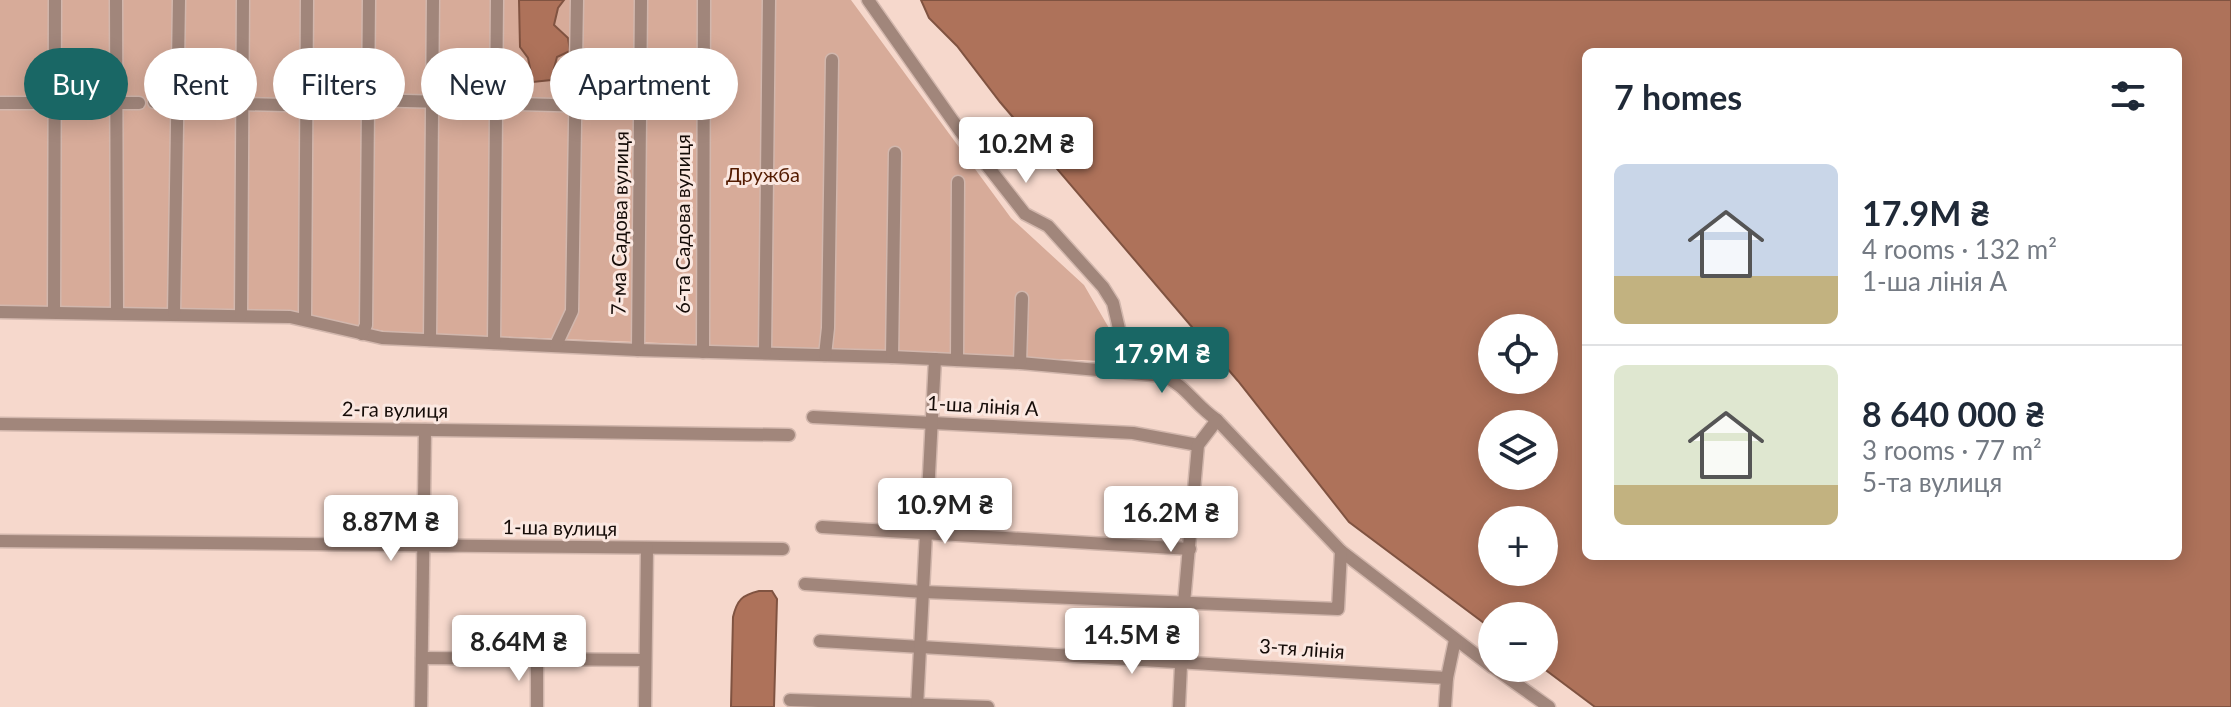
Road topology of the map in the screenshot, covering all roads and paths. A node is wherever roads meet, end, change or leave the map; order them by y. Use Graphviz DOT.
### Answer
graph roads {
  1 [pos="55,0"];
  2 [pos="116,0"];
  3 [pos="179,0"];
  4 [pos="243,0"];
  5 [pos="307,0"];
  6 [pos="369,0"];
  7 [pos="433,0"];
  8 [pos="497,0"];
  9 [pos="577,0"];
  10 [pos="641,0"];
  11 [pos="704,0"];
  12 [pos="769,0"];
  13 [pos="868,0"];
  14 [pos="55,48"];
  15 [pos="116,48"];
  16 [pos="179,48"];
  17 [pos="243,48"];
  18 [pos="307,48"];
  19 [pos="369,48"];
  20 [pos="433,48"];
  21 [pos="496,48"];
  22 [pos="577,48"];
  23 [pos="641,48"];
  24 [pos="704,48"];
  25 [pos="832,60"];
  26 [pos="0,103"];
  27 [pos="24,103"];
  28 [pos="128,103"];
  29 [pos="139,103"];
  30 [pos="55,120"];
  31 [pos="116,120"];
  32 [pos="178,120"];
  33 [pos="242,120"];
  34 [pos="308,120"];
  35 [pos="368,120"];
  36 [pos="432,120"];
  37 [pos="495,120"];
  38 [pos="577,120"];
  39 [pos="641,120"];
  40 [pos="703,120"];
  41 [pos="895,153"];
  42 [pos="958,182"];
  43 [pos="1022,298"];
  44 [pos="0,312"];
  45 [pos="54,312"];
  46 [pos="117,313"];
  47 [pos="174,314"];
  48 [pos="241,315"];
  49 [pos="305,319"];
  50 [pos="362,334"];
  51 [pos="430,340"];
  52 [pos="494,343"];
  53 [pos="556,345"];
  54 [pos="638,350"];
  55 [pos="703,352"];
  56 [pos="765,353"];
  57 [pos="825,355"];
  58 [pos="892,357"];
  59 [pos="935,359"];
  60 [pos="957,360"];
  61 [pos="1020,363"];
  62 [pos="1103,369"];
  63 [pos="813,417"];
  64 [pos="1217,420"];
  65 [pos="933,423"];
  66 [pos="0,424"];
  67 [pos="425,430"];
  68 [pos="789,435"];
  69 [pos="1198,445"];
  70 [pos="822,527"];
  71 [pos="928,533"];
  72 [pos="0,541"];
  73 [pos="423,545"];
  74 [pos="647,548"];
  75 [pos="783,549"];
  76 [pos="1190,549"];
  77 [pos="1341,551"];
  78 [pos="805,584"];
  79 [pos="924,592"];
  80 [pos="1184,603"];
  81 [pos="1455,640"];
  82 [pos="820,641"];
  83 [pos="921,646"];
  84 [pos="1478,656"];
  85 [pos="422,658"];
  86 [pos="537,660"];
  87 [pos="645,660"];
  88 [pos="1182,660"];
  89 [pos="1447,678"];
  90 [pos="1514,682"];
  91 [pos="790,700"];
  92 [pos="918,705"];
  93 [pos="421,707"];
  94 [pos="537,707"];
  95 [pos="645,707"];
  96 [pos="988,707"];
  97 [pos="1179,707"];
  98 [pos="1445,707"];
  99 [pos="1549,707"];
  1 -- 14 [label="street"];
  2 -- 15 [label="street"];
  3 -- 16 [label="street"];
  4 -- 17 [label="street"];
  5 -- 18 [label="street"];
  6 -- 19 [label="street"];
  7 -- 20 [label="street"];
  8 -- 21 [label="street"];
  9 -- 22 [label="street"];
  10 -- 23 [label="street, 7-ма Садова вулиця"];
  11 -- 24 [label="street, 6-та Садова вулиця"];
  12 -- 56 [label="street"];
  13 -- 62 [label="street"];
  25 -- 57 [label="street"];
  26 -- 27 [label="street"];
  28 -- 29 [label="street"];
  30 -- 45 [label="street"];
  31 -- 46 [label="street"];
  32 -- 47 [label="street"];
  33 -- 48 [label="street"];
  34 -- 49 [label="street"];
  35 -- 50 [label="street"];
  36 -- 51 [label="street"];
  37 -- 52 [label="street"];
  38 -- 53 [label="street"];
  39 -- 54 [label="street, 7-ма Садова вулиця"];
  40 -- 55 [label="street, 6-та Садова вулиця"];
  41 -- 58 [label="street"];
  42 -- 60 [label="street"];
  43 -- 61 [label="street"];
  44 -- 45 [label="street"];
  45 -- 46 [label="street"];
  46 -- 47 [label="street"];
  47 -- 48 [label="street"];
  48 -- 49 [label="street"];
  49 -- 50 [label="street"];
  50 -- 51 [label="street"];
  51 -- 52 [label="street"];
  52 -- 53 [label="street"];
  53 -- 54 [label="street"];
  54 -- 55 [label="street"];
  55 -- 56 [label="street"];
  56 -- 57 [label="street"];
  57 -- 58 [label="street"];
  58 -- 59 [label="street"];
  59 -- 60 [label="street"];
  59 -- 65 [label="street"];
  60 -- 61 [label="street"];
  61 -- 62 [label="street"];
  62 -- 64 [label="street"];
  63 -- 65 [label="street, 1-ша лінія А"];
  64 -- 69 [label="street"];
  64 -- 77 [label="street"];
  65 -- 69 [label="street, 1-ша лінія А"];
  65 -- 71 [label="street"];
  66 -- 67 [label="street, 2-га вулиця"];
  67 -- 68 [label="street, 2-га вулиця"];
  67 -- 73 [label="street"];
  69 -- 76 [label="street"];
  70 -- 71 [label="street"];
  71 -- 76 [label="street"];
  71 -- 79 [label="street"];
  72 -- 73 [label="street, 1-ша вулиця"];
  73 -- 74 [label="street, 1-ша вулиця"];
  73 -- 85 [label="street"];
  74 -- 75 [label="street, 1-ша вулиця"];
  74 -- 87 [label="street"];
  76 -- 80 [label="street"];
  77 -- 80 [label="street"];
  77 -- 81 [label="street"];
  78 -- 79 [label="street"];
  79 -- 80 [label="street"];
  79 -- 83 [label="street"];
  80 -- 88 [label="street"];
  81 -- 84 [label="street"];
  81 -- 89 [label="street"];
  82 -- 83 [label="street, 3-тя лінія"];
  83 -- 88 [label="street, 3-тя лінія"];
  83 -- 92 [label="street"];
  85 -- 86 [label="street"];
  85 -- 93 [label="street"];
  86 -- 87 [label="street"];
  86 -- 94 [label="street"];
  87 -- 95 [label="street"];
  88 -- 89 [label="street, 3-тя лінія"];
  88 -- 97 [label="street"];
  89 -- 98 [label="street"];
  90 -- 99 [label="street"];
  91 -- 92 [label="street"];
  92 -- 96 [label="street"];
}
